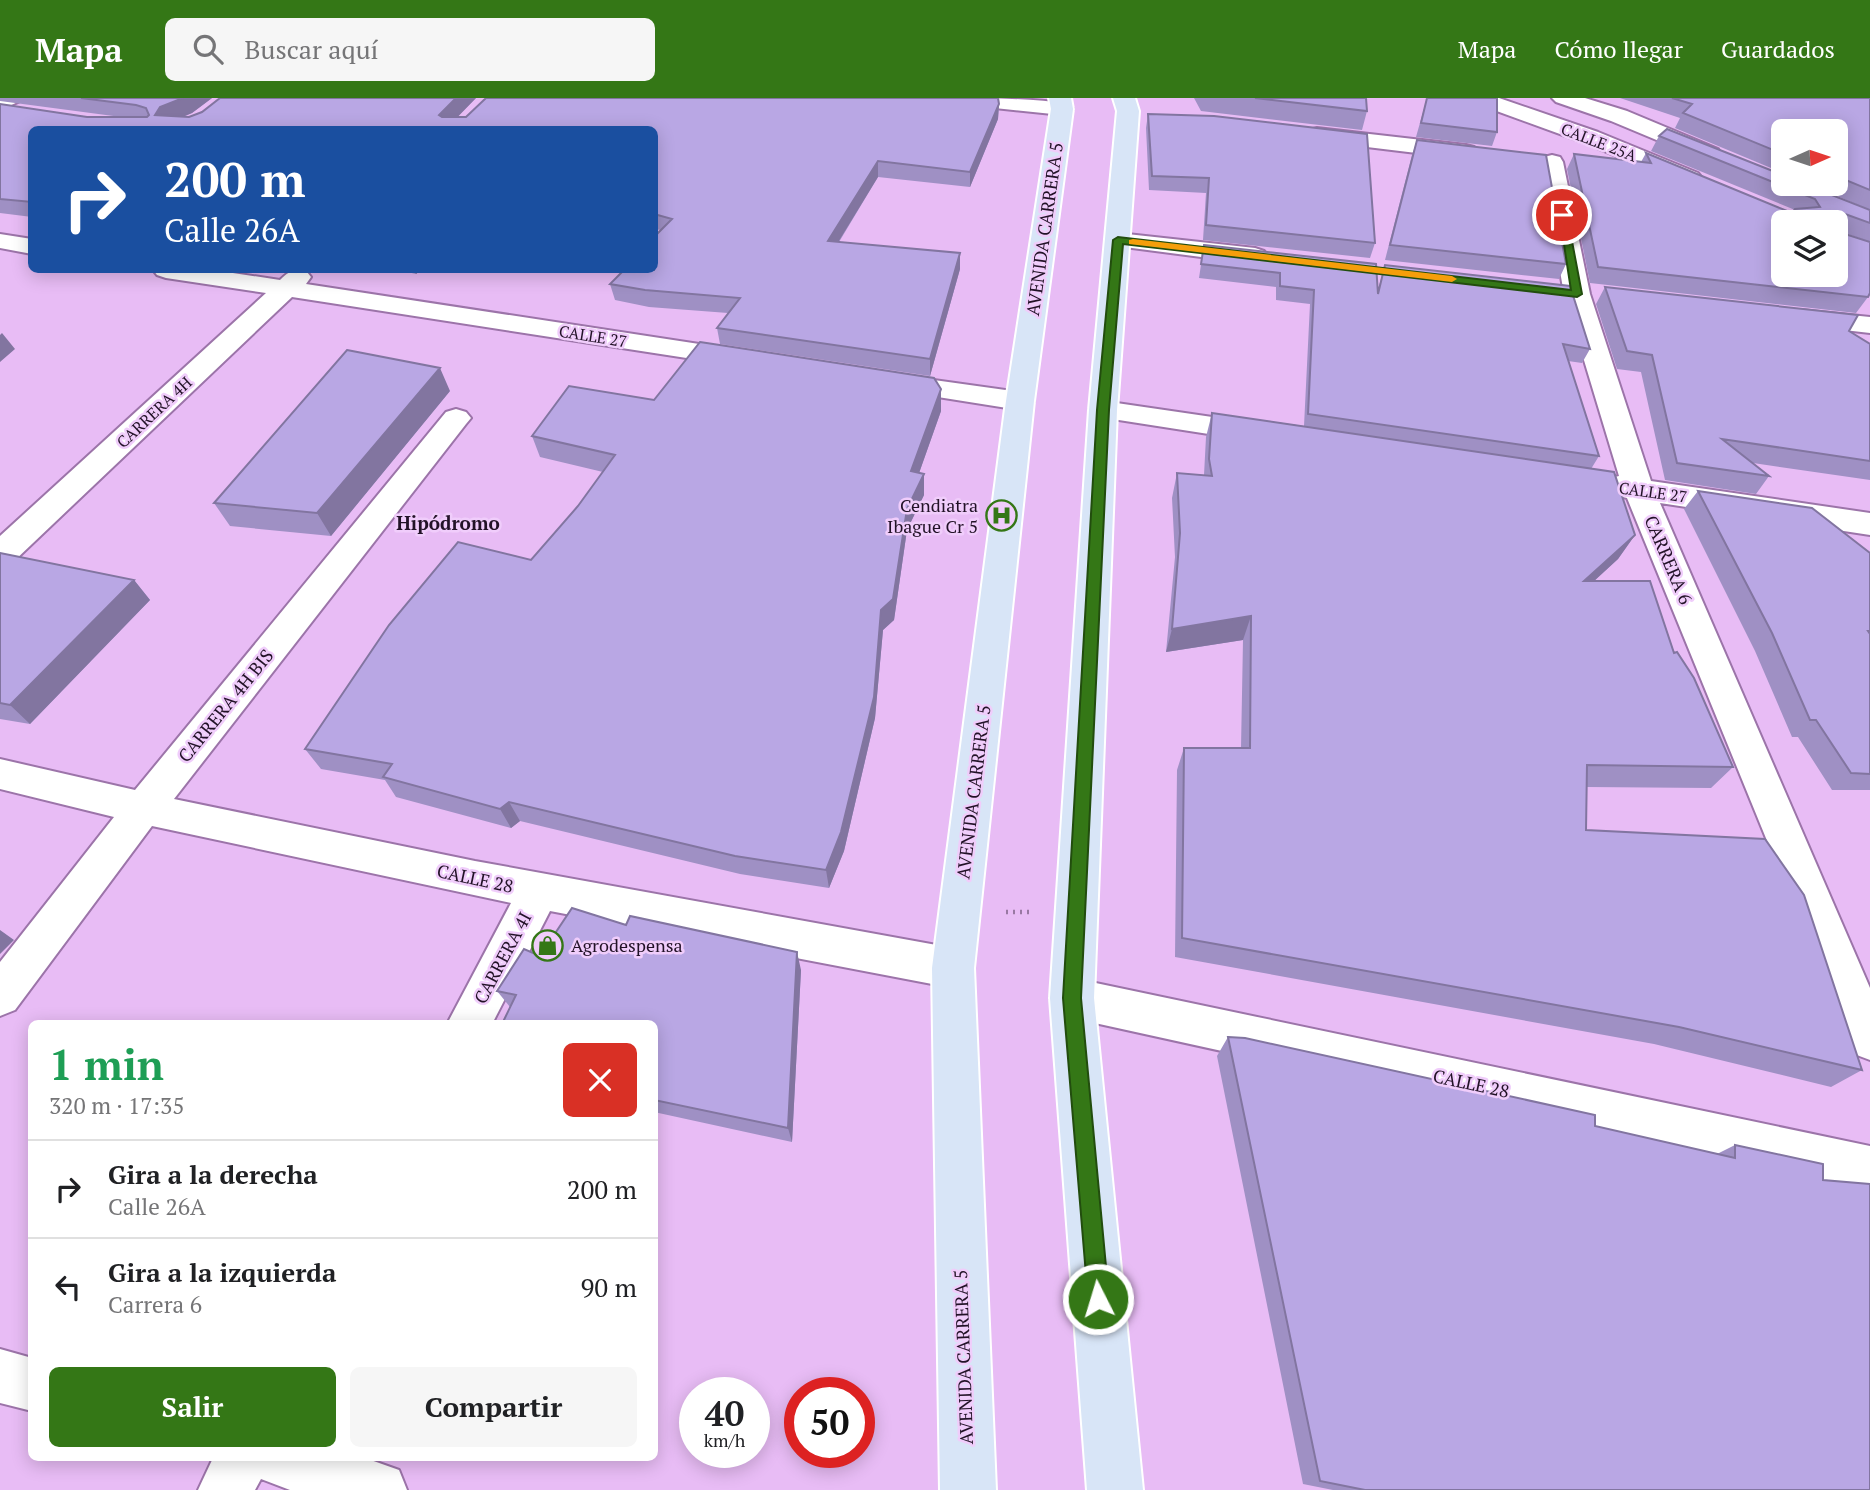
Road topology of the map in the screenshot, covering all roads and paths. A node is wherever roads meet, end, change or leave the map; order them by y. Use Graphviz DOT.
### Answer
graph roads {
  1 [pos="957,98"];
  2 [pos="1479,98"];
  3 [pos="1563,98"];
  4 [pos="1634,98"];
  5 [pos="1061,103"];
  6 [pos="18,105"];
  7 [pos="0,107"];
  8 [pos="1136,108"];
  9 [pos="1619,116"];
  10 [pos="1293,132"];
  11 [pos="1590,137"];
  12 [pos="1484,154"];
  13 [pos="1732,163"];
  14 [pos="1705,185"];
  15 [pos="1118,240"];
  16 [pos="0,241"];
  17 [pos="28,246"];
  18 [pos="1280,259"];
  19 [pos="184,273"];
  20 [pos="304,273"];
  21 [pos="285,290"];
  22 [pos="1771,315"];
  23 [pos="1840,322"];
  24 [pos="1870,325"];
  25 [pos="1870,353"];
  26 [pos="773,363"];
  27 [pos="869,378"];
  28 [pos="1020,401"];
  29 [pos="1103,410"];
  30 [pos="456,418"];
  31 [pos="1281,437"];
  32 [pos="1584,481"];
  33 [pos="1639,490"];
  34 [pos="1837,519"];
  35 [pos="1870,524"];
  36 [pos="1870,547"];
  37 [pos="0,555"];
  38 [pos="0,774"];
  39 [pos="143,809"];
  40 [pos="539,892"];
  41 [pos="960,912"];
  42 [pos="1077,912"];
  43 [pos="953,968"];
  44 [pos="0,996"];
  45 [pos="1072,998"];
  46 [pos="471,1020"];
  47 [pos="1870,1039"];
  48 [pos="1870,1170"];
  49 [pos="0,1376"];
  50 [pos="28,1384"];
  51 [pos="240,1461"];
  52 [pos="286,1461"];
  53 [pos="226,1490"];
  54 [pos="379,1490"];
  55 [pos="968,1490"];
  56 [pos="1115,1490"];
  1 -- 5 [label="street"];
  2 -- 11 [label="street, CALLE 25A"];
  3 -- 9 [label="street, CALLE 25A"];
  4 -- 9 [label="street, CARRERA 6"];
  5 -- 28 [label="main road, AVENIDA CARRERA 5"];
  6 -- 7 [label="street"];
  8 -- 15 [label="main road"];
  9 -- 11 [label="street, CARRERA 6"];
  9 -- 13 [label="street, CALLE 25A"];
  10 -- 12 [label="street"];
  11 -- 14 [label="street, CALLE 25A"];
  11 -- 33 [label="street, CARRERA 6"];
  15 -- 18 [label="street"];
  15 -- 29 [label="main road"];
  16 -- 17 [label="street"];
  19 -- 21 [label="street, CALLE 27"];
  20 -- 21 [label="street, CARRERA 4H"];
  21 -- 26 [label="street, CALLE 27"];
  21 -- 37 [label="street, CARRERA 4H"];
  22 -- 23 [label="street"];
  23 -- 24 [label="street"];
  23 -- 25 [label="street"];
  27 -- 28 [label="street"];
  28 -- 41 [label="main road, AVENIDA CARRERA 5"];
  29 -- 31 [label="street"];
  29 -- 42 [label="main road"];
  30 -- 39 [label="street, CARRERA 4H BIS"];
  32 -- 33 [label="street, CALLE 27"];
  33 -- 34 [label="street, CALLE 27"];
  33 -- 47 [label="street, CARRERA 6"];
  34 -- 35 [label="street, CALLE 27"];
  34 -- 36 [label="street"];
  38 -- 39 [label="street, CALLE 28"];
  39 -- 40 [label="street, CALLE 28"];
  39 -- 44 [label="street, CARRERA 4H BIS"];
  40 -- 43 [label="street, CALLE 28"];
  40 -- 46 [label="street, CARRERA 4I"];
  41 -- 42 [label="path"];
  41 -- 43 [label="main road, AVENIDA CARRERA 5"];
  42 -- 45 [label="main road"];
  43 -- 55 [label="main road, AVENIDA CARRERA 5"];
  45 -- 48 [label="street, CALLE 28"];
  45 -- 56 [label="main road"];
  49 -- 50 [label="street"];
  51 -- 53 [label="street"];
  52 -- 54 [label="street"];
}
